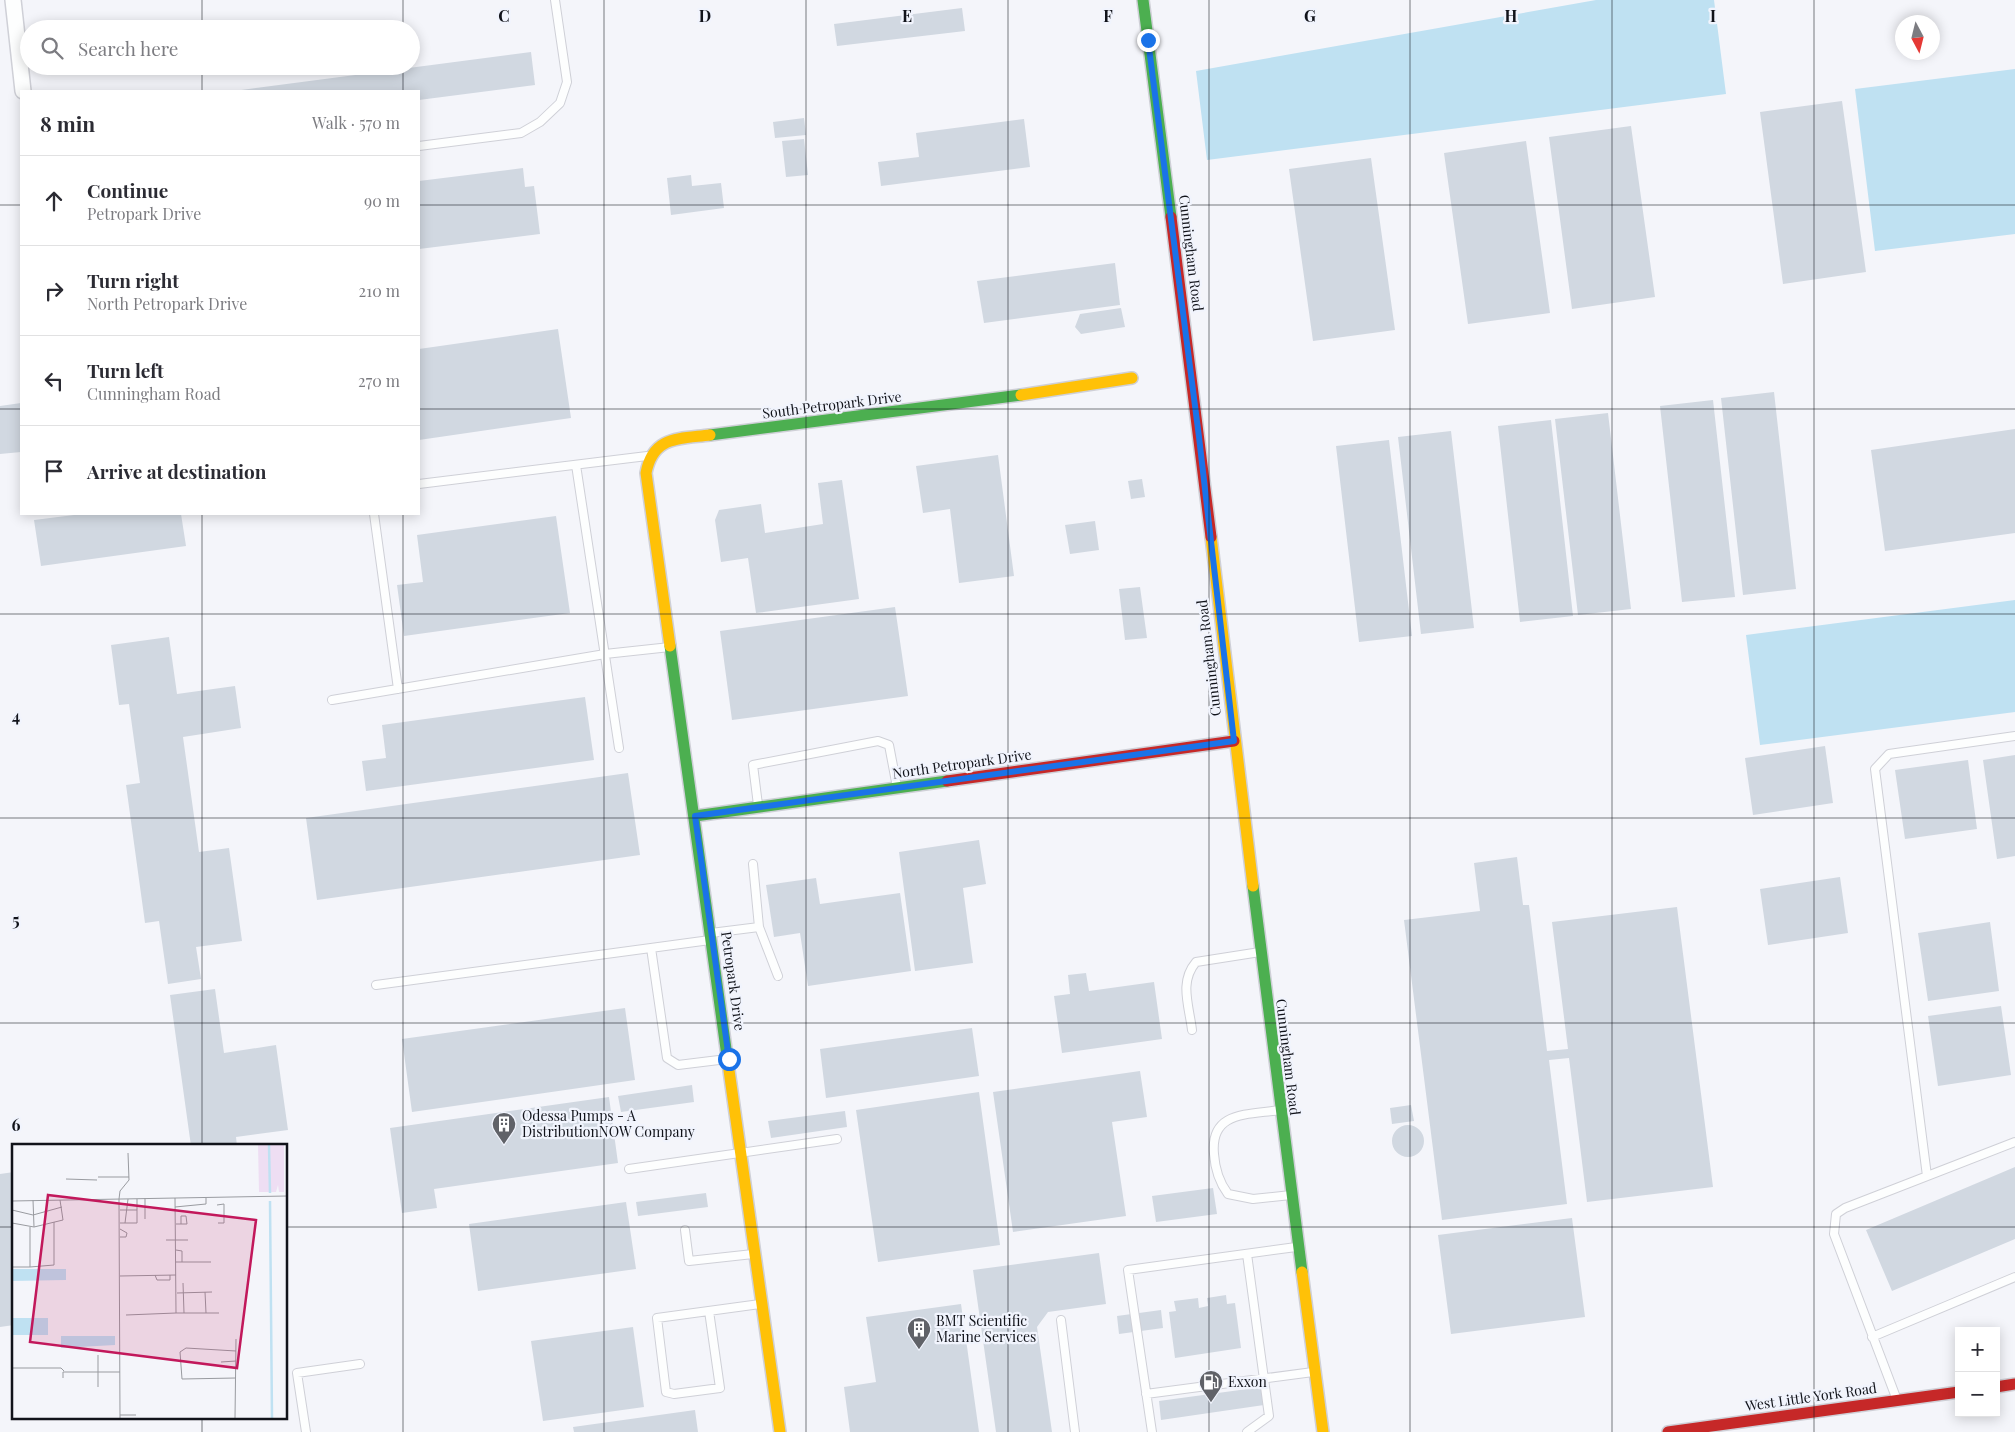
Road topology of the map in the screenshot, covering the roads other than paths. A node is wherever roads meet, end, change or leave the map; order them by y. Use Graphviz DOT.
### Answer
graph roads {
  1 [pos="13,0"];
  2 [pos="555,0"];
  3 [pos="1143,0"];
  4 [pos="20,38"];
  5 [pos="24,75"];
  6 [pos="23,90"];
  7 [pos="420,146"];
  8 [pos="1132,378"];
  9 [pos="649,456"];
  10 [pos="576,465"];
  11 [pos="420,484"];
  12 [pos="374,515"];
  13 [pos="672,646"];
  14 [pos="605,654"];
  15 [pos="398,689"];
  16 [pos="332,700"];
  17 [pos="2015,736"];
  18 [pos="1234,741"];
  19 [pos="619,748"];
  20 [pos="897,788"];
  21 [pos="758,807"];
  22 [pos="695,816"];
  23 [pos="753,864"];
  24 [pos="760,927"];
  25 [pos="712,936"];
  26 [pos="651,948"];
  27 [pos="1260,952"];
  28 [pos="778,976"];
  29 [pos="376,986"];
  30 [pos="1192,1030"];
  31 [pos="729,1059"];
  32 [pos="1280,1110"];
  33 [pos="837,1139"];
  34 [pos="2015,1142"];
  35 [pos="741,1152"];
  36 [pos="629,1169"];
  37 [pos="1927,1176"];
  38 [pos="1291,1196"];
  39 [pos="685,1230"];
  40 [pos="1298,1247"];
  41 [pos="755,1254"];
  42 [pos="1247,1254"];
  43 [pos="2015,1277"];
  44 [pos="762,1303"];
  45 [pos="709,1310"];
  46 [pos="1061,1320"];
  47 [pos="1872,1337"];
  48 [pos="360,1364"];
  49 [pos="1315,1372"];
  50 [pos="1264,1379"];
  51 [pos="2015,1384"];
  52 [pos="2000,1386"];
  53 [pos="1955,1393"];
  54 [pos="1146,1394"];
  55 [pos="1897,1401"];
  56 [pos="306,1432"];
  57 [pos="780,1432"];
  58 [pos="1075,1432"];
  59 [pos="1152,1432"];
  60 [pos="1247,1432"];
  61 [pos="1323,1432"];
  62 [pos="1668,1432"];
  1 -- 4 [label="street"];
  2 -- 7 [label="lane"];
  3 -- 18 [label="street, Cunningham Road"];
  5 -- 6 [label="street"];
  8 -- 9 [label="street, South Petropark Drive"];
  9 -- 10 [label="lane"];
  9 -- 13 [label="street, Petropark Drive"];
  10 -- 11 [label="lane"];
  10 -- 14 [label="lane"];
  12 -- 15 [label="lane"];
  13 -- 14 [label="lane"];
  13 -- 22 [label="street, Petropark Drive"];
  14 -- 15 [label="lane"];
  14 -- 19 [label="lane"];
  15 -- 16 [label="lane"];
  17 -- 37 [label="lane"];
  18 -- 20 [label="street, North Petropark Drive"];
  18 -- 27 [label="street, Cunningham Road"];
  20 -- 21 [label="street, North Petropark Drive"];
  20 -- 21 [label="lane"];
  21 -- 22 [label="street, North Petropark Drive"];
  22 -- 25 [label="street, Petropark Drive"];
  23 -- 24 [label="lane"];
  24 -- 25 [label="lane"];
  24 -- 28 [label="lane"];
  25 -- 26 [label="lane"];
  25 -- 31 [label="street, Petropark Drive"];
  26 -- 29 [label="lane"];
  26 -- 31 [label="lane"];
  27 -- 30 [label="lane"];
  27 -- 32 [label="street, Cunningham Road"];
  31 -- 35 [label="street, Petropark Drive"];
  32 -- 38 [label="street, Cunningham Road"];
  32 -- 38 [label="lane"];
  33 -- 35 [label="lane"];
  34 -- 37 [label="lane"];
  35 -- 36 [label="lane"];
  35 -- 41 [label="street, Petropark Drive"];
  37 -- 47 [label="lane"];
  38 -- 40 [label="street, Cunningham Road"];
  39 -- 41 [label="lane"];
  40 -- 42 [label="lane"];
  40 -- 49 [label="street, Cunningham Road"];
  41 -- 44 [label="street, Petropark Drive"];
  42 -- 50 [label="lane"];
  42 -- 54 [label="lane"];
  43 -- 47 [label="lane"];
  44 -- 45 [label="lane"];
  44 -- 57 [label="street, Petropark Drive"];
  45 -- 45 [label="lane"];
  46 -- 58 [label="lane"];
  47 -- 55 [label="lane"];
  48 -- 56 [label="lane"];
  49 -- 50 [label="lane"];
  49 -- 61 [label="street, Cunningham Road"];
  50 -- 54 [label="lane"];
  50 -- 60 [label="lane"];
  51 -- 52 [label="street"];
  53 -- 55 [label="street, West Little York Road"];
  54 -- 59 [label="lane"];
  55 -- 62 [label="street, West Little York Road"];
}
